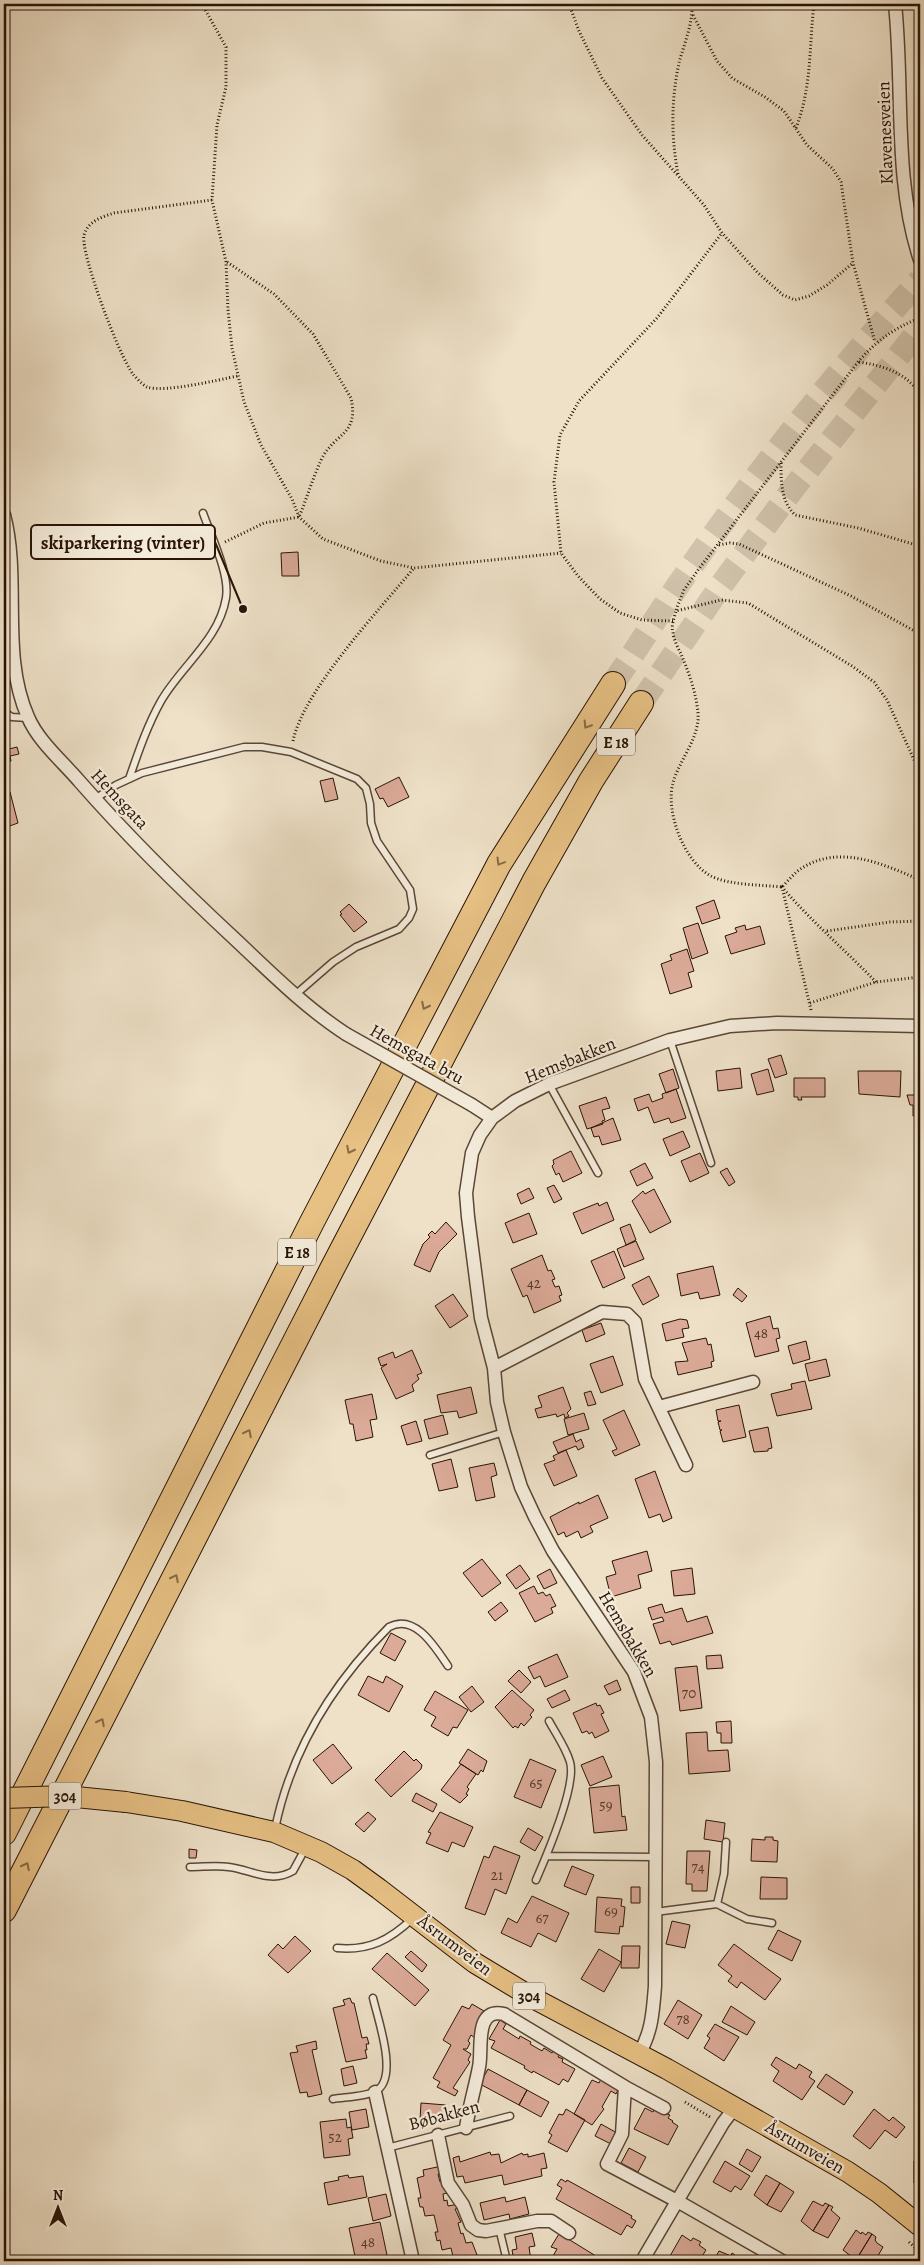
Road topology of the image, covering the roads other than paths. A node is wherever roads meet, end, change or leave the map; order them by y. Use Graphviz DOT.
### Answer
graph roads {
  1 [pos="895,4"];
  2 [pos="920,260"];
  3 [pos="203,513"];
  4 [pos="4,515"];
  5 [pos="613,684"];
  6 [pos="641,703"];
  7 [pos="4,712"];
  8 [pos="28,718"];
  9 [pos="129,779"];
  10 [pos="95,799"];
  11 [pos="294,996"];
  12 [pos="920,1026"];
  13 [pos="346,1034"];
  14 [pos="670,1040"];
  15 [pos="549,1084"];
  16 [pos="492,1118"];
  17 [pos="711,1163"];
  18 [pos="598,1174"];
  19 [pos="494,1368"];
  20 [pos="752,1382"];
  21 [pos="659,1407"];
  22 [pos="504,1432"];
  23 [pos="430,1455"];
  24 [pos="686,1465"];
  25 [pos="448,1666"];
  26 [pos="549,1721"];
  27 [pos="4,1798"];
  28 [pos="274,1832"];
  29 [pos="4,1833"];
  30 [pos="726,1842"];
  31 [pos="306,1845"];
  32 [pos="547,1856"];
  33 [pos="654,1857"];
  34 [pos="190,1867"];
  35 [pos="536,1880"];
  36 [pos="717,1904"];
  37 [pos="4,1910"];
  38 [pos="655,1912"];
  39 [pos="415,1915"];
  40 [pos="772,1923"];
  41 [pos="337,1948"];
  42 [pos="373,1998"];
  43 [pos="638,2054"];
  44 [pos="625,2087"];
  45 [pos="375,2092"];
  46 [pos="333,2099"];
  47 [pos="735,2107"];
  48 [pos="664,2108"];
  49 [pos="510,2116"];
  50 [pos="466,2128"];
  51 [pos="438,2135"];
  52 [pos="387,2148"];
  53 [pos="679,2202"];
  54 [pos="920,2226"];
  55 [pos="499,2228"];
  56 [pos="569,2233"];
  57 [pos="413,2261"];
  58 [pos="507,2261"];
  59 [pos="642,2261"];
  60 [pos="782,2261"];
  1 -- 2 [label="street, Klavenesveien"];
  3 -- 9 [label="lane"];
  4 -- 8 [label="street, Hemsgata"];
  5 -- 29 [label="highway, E 18, one-way"];
  37 -- 6 [label="highway, E 18, one-way"];
  7 -- 8 [label="lane"];
  8 -- 10 [label="street, Hemsgata"];
  9 -- 10 [label="lane"];
  9 -- 11 [label="lane"];
  10 -- 11 [label="street, Hemsgata"];
  11 -- 13 [label="street, Hemsgata"];
  12 -- 14 [label="street, Hemsbakken"];
  13 -- 16 [label="street, Hemsgata bru, bridge"];
  14 -- 15 [label="street, Hemsbakken"];
  14 -- 17 [label="lane"];
  15 -- 16 [label="street, Hemsbakken"];
  15 -- 18 [label="lane"];
  16 -- 19 [label="street, Hemsbakken"];
  19 -- 21 [label="street"];
  19 -- 22 [label="street, Hemsbakken"];
  20 -- 21 [label="street"];
  21 -- 24 [label="street"];
  22 -- 23 [label="lane"];
  22 -- 33 [label="street, Hemsbakken"];
  25 -- 28 [label="lane"];
  26 -- 32 [label="lane"];
  27 -- 28 [label="main road, Åsrumveien / 304, bridge"];
  28 -- 31 [label="main road, Åsrumveien / 304"];
  30 -- 36 [label="lane"];
  31 -- 34 [label="lane"];
  31 -- 39 [label="main road, Åsrumveien / 304"];
  32 -- 33 [label="lane"];
  32 -- 35 [label="lane"];
  33 -- 38 [label="street, Hemsbakken"];
  36 -- 38 [label="lane"];
  36 -- 40 [label="lane"];
  38 -- 43 [label="street, Hemsbakken"];
  39 -- 41 [label="lane"];
  39 -- 43 [label="main road, Åsrumveien / 304"];
  42 -- 45 [label="lane"];
  43 -- 47 [label="main road, Åsrumveien / 304"];
  44 -- 48 [label="street"];
  44 -- 50 [label="street"];
  44 -- 53 [label="street"];
  45 -- 46 [label="lane"];
  45 -- 52 [label="street, Bøbakken"];
  47 -- 53 [label="street"];
  47 -- 54 [label="main road, Åsrumveien / 304"];
  49 -- 50 [label="lane, Bøbakken"];
  50 -- 51 [label="lane, Bøbakken"];
  51 -- 52 [label="lane, Bøbakken"];
  51 -- 55 [label="street"];
  52 -- 57 [label="street, Bøbakken"];
  53 -- 59 [label="street"];
  53 -- 60 [label="street"];
  55 -- 56 [label="street"];
  55 -- 58 [label="lane"];
}
